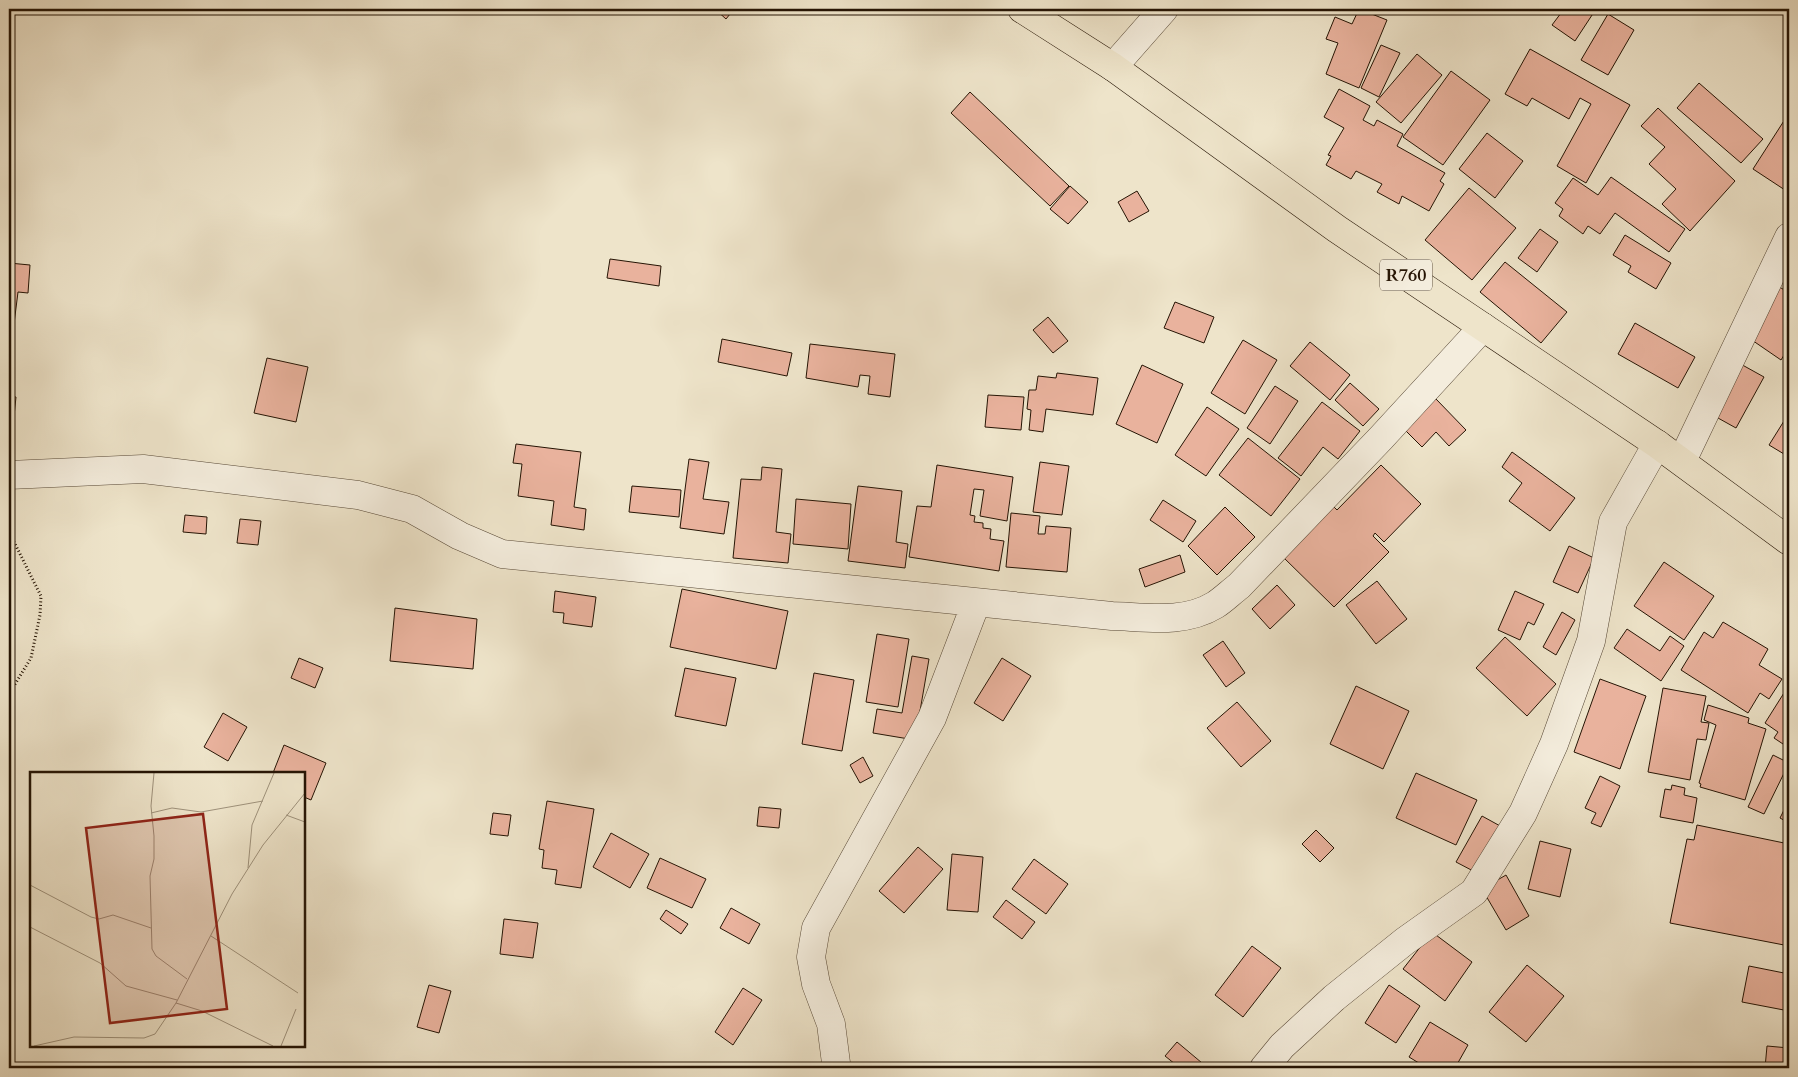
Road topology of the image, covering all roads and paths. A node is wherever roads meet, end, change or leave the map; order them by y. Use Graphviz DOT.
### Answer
graph roads {
  1 [pos="1022,9"];
  2 [pos="1164,9"];
  3 [pos="1113,67"];
  4 [pos="1789,237"];
  5 [pos="1483,327"];
  6 [pos="1657,444"];
  7 [pos="1682,461"];
  8 [pos="9,475"];
  9 [pos="9,532"];
  10 [pos="1789,541"];
  11 [pos="976,603"];
  12 [pos="10,689"];
  13 [pos="9,694"];
  14 [pos="834,1068"];
  15 [pos="1264,1068"];
  1 -- 3 [label="main road, R760"];
  2 -- 3 [label="street"];
  3 -- 5 [label="main road, R760"];
  4 -- 7 [label="street"];
  5 -- 6 [label="main road, R760"];
  5 -- 11 [label="street"];
  6 -- 7 [label="main road, R760"];
  6 -- 15 [label="street"];
  7 -- 10 [label="main road, R760"];
  8 -- 11 [label="street"];
  9 -- 12 [label="path"];
  11 -- 14 [label="street"];
  12 -- 13 [label="path"];
}
